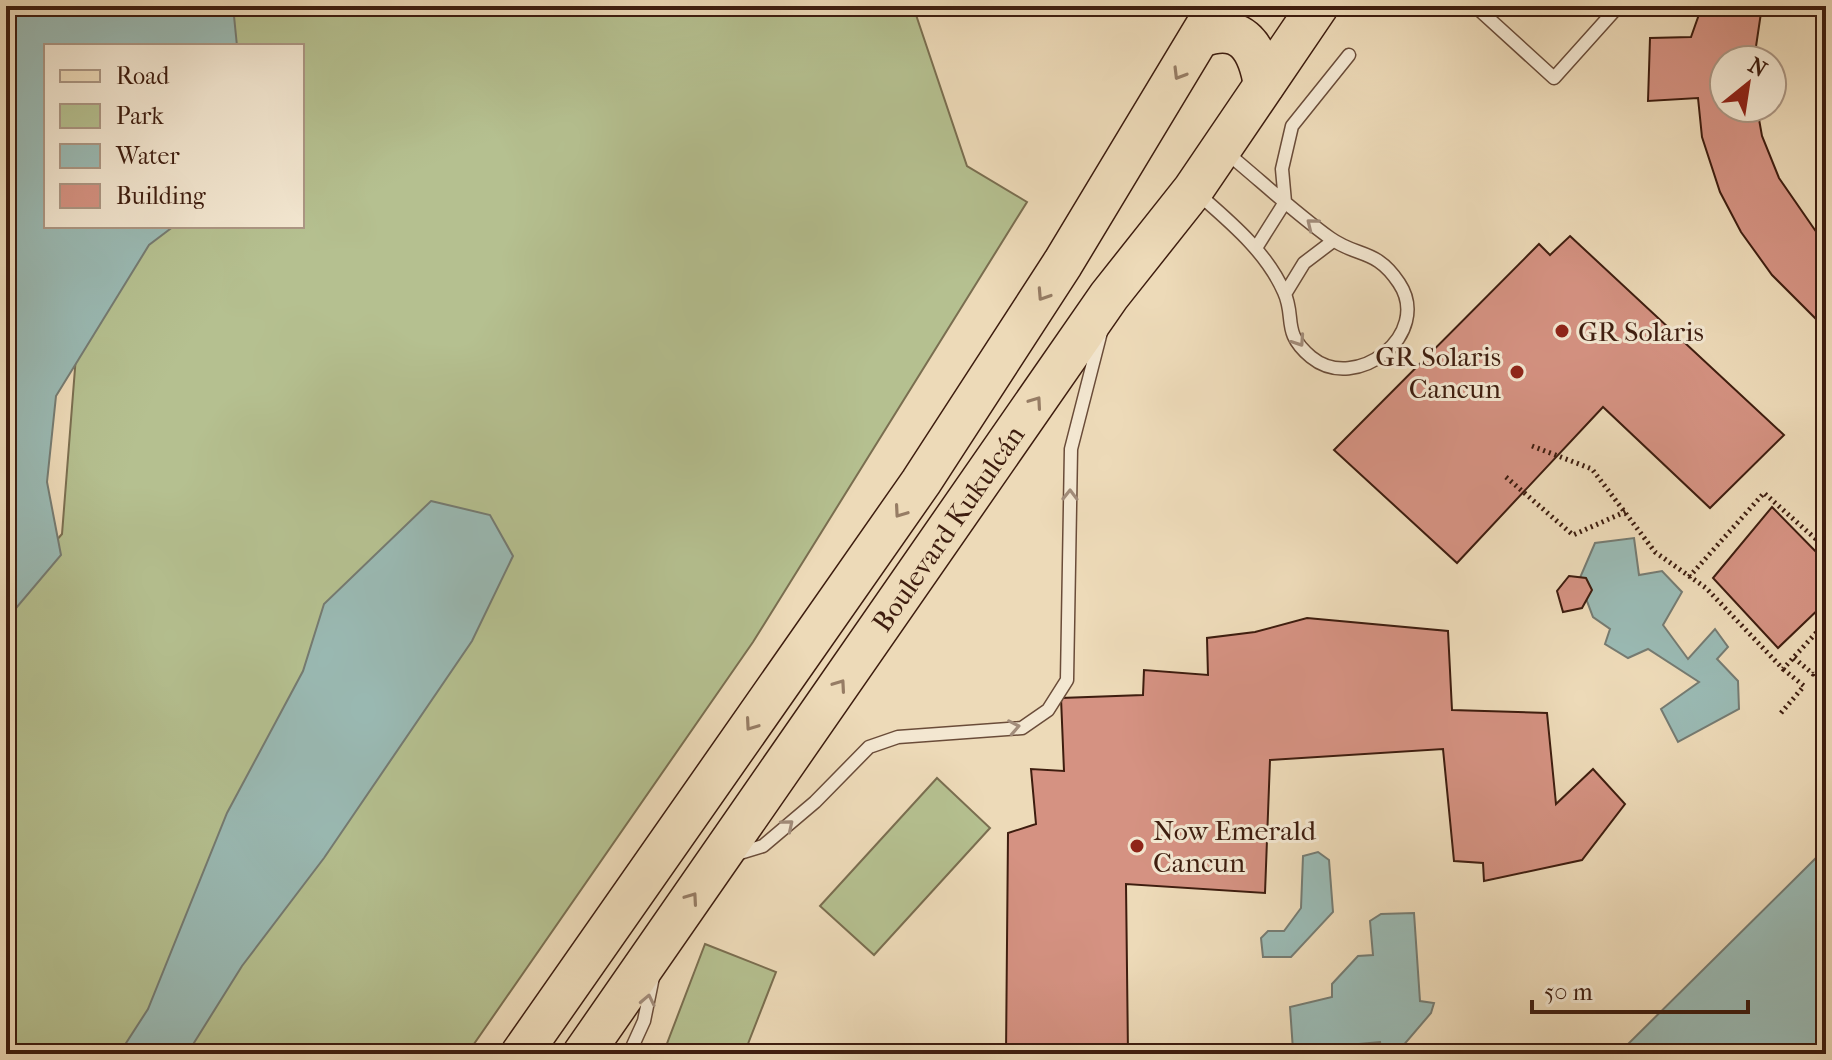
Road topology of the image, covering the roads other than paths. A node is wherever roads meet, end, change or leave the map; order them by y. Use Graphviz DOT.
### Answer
graph roads {
  1 [pos="1318,6"];
  2 [pos="1475,6"];
  3 [pos="1615,10"];
  4 [pos="1210,22"];
  5 [pos="1349,55"];
  6 [pos="1264,85"];
  7 [pos="1220,147"];
  8 [pos="1193,190"];
  9 [pos="1285,202"];
  10 [pos="1333,241"];
  11 [pos="1256,248"];
  12 [pos="1285,294"];
  13 [pos="1109,296"];
  14 [pos="719,858"];
  15 [pos="660,943"];
  16 [pos="521,1054"];
  17 [pos="583,1054"];
  18 [pos="629,1054"];
  1 -- 6 [label="main road, Boulevard Kukulcán"];
  2 -- 3 [label="lane"];
  4 -- 6 [label="main road"];
  4 -- 16 [label="main road, Boulevard Kukulcán, one-way"];
  5 -- 9 [label="lane"];
  6 -- 7 [label="main road, Boulevard Kukulcán"];
  7 -- 8 [label="main road, Boulevard Kukulcán"];
  7 -- 9 [label="lane"];
  8 -- 11 [label="lane"];
  8 -- 13 [label="main road, Boulevard Kukulcán"];
  10 -- 9 [label="lane, one-way"];
  9 -- 11 [label="lane"];
  10 -- 12 [label="lane"];
  12 -- 10 [label="lane, one-way"];
  11 -- 12 [label="lane"];
  14 -- 13 [label="main road, Boulevard Kukulcán, one-way"];
  14 -- 13 [label="lane, one-way"];
  15 -- 14 [label="main road, Boulevard Kukulcán, one-way"];
  15 -- 17 [label="main road, Boulevard Kukulcán"];
  18 -- 15 [label="lane, one-way"];
}
